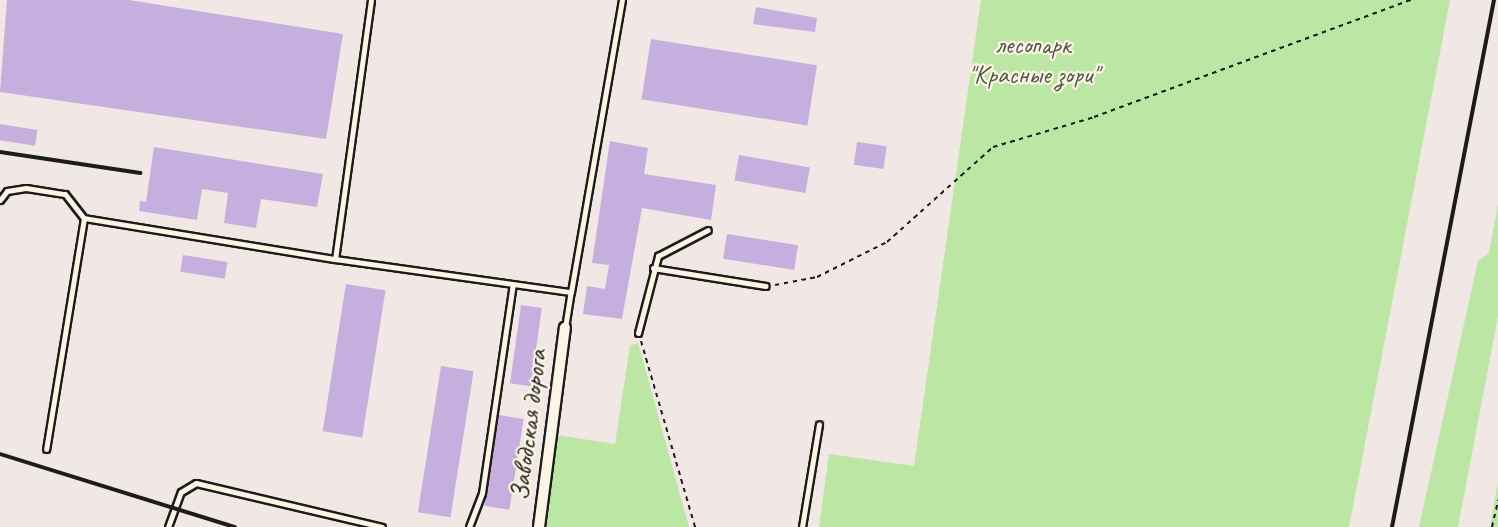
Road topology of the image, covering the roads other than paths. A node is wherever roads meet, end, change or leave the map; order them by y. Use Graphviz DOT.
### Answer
graph roads {
  1 [pos="371,0"];
  2 [pos="622,0"];
  3 [pos="0,200"];
  4 [pos="84,219"];
  5 [pos="708,230"];
  6 [pos="335,259"];
  7 [pos="652,268"];
  8 [pos="513,284"];
  9 [pos="766,285"];
  10 [pos="571,291"];
  11 [pos="565,328"];
  12 [pos="638,333"];
  13 [pos="819,424"];
  14 [pos="46,449"];
  15 [pos="168,527"];
  16 [pos="382,527"];
  17 [pos="469,527"];
  18 [pos="538,527"];
  19 [pos="802,527"];
  1 -- 6 [label="lane"];
  2 -- 10 [label="lane"];
  3 -- 4 [label="lane"];
  4 -- 6 [label="lane"];
  4 -- 14 [label="lane"];
  5 -- 7 [label="lane"];
  6 -- 8 [label="lane"];
  7 -- 9 [label="lane"];
  7 -- 12 [label="lane"];
  8 -- 10 [label="lane"];
  8 -- 17 [label="lane"];
  10 -- 11 [label="lane"];
  11 -- 18 [label="street, Заводская дорога"];
  13 -- 19 [label="lane"];
  15 -- 16 [label="lane"];
}
